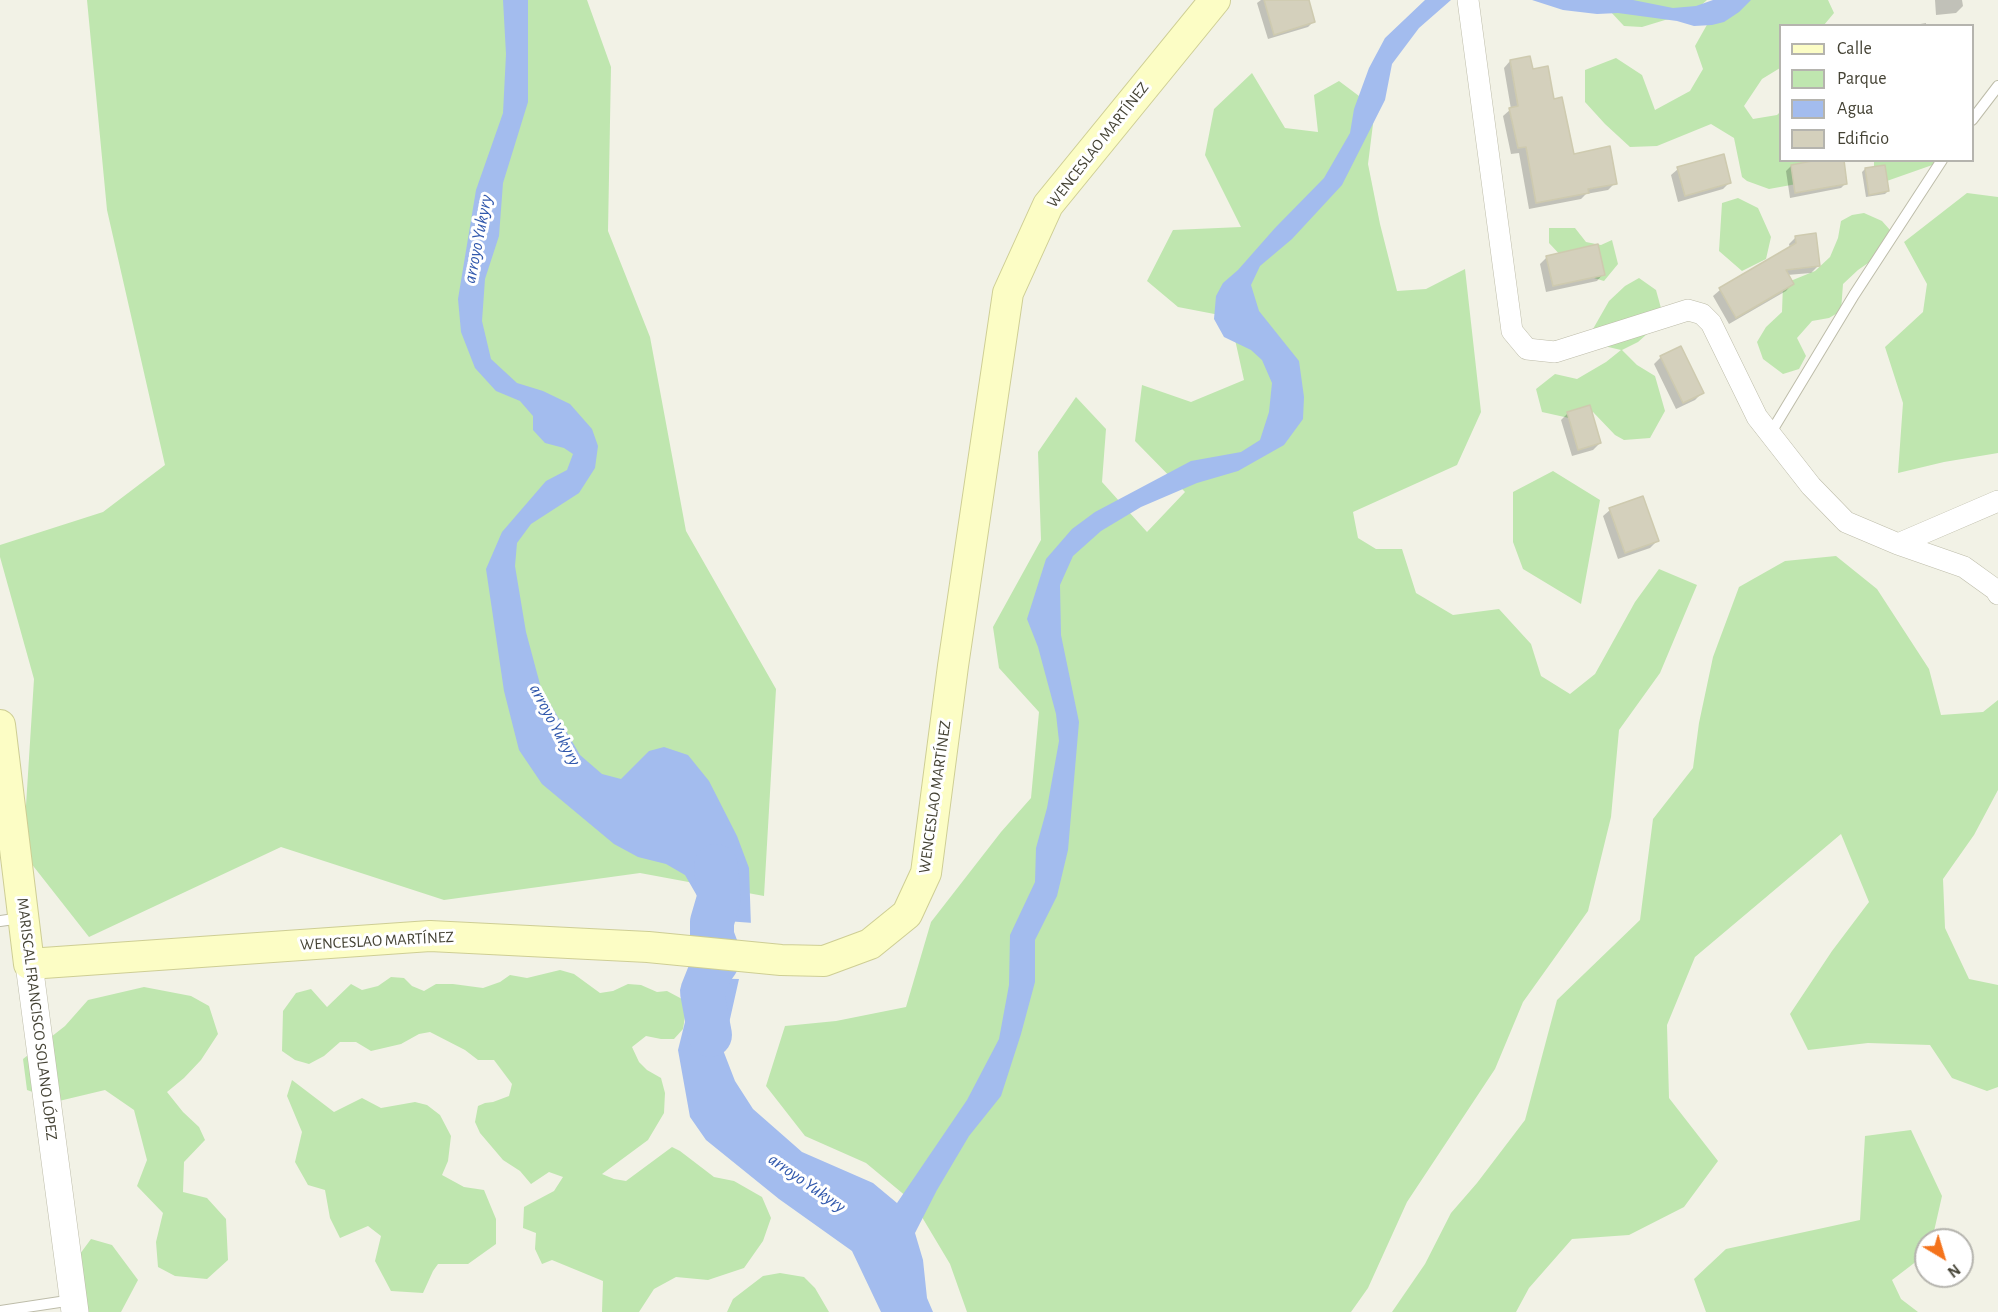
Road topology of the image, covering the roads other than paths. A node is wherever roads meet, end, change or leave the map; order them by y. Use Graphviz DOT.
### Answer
graph roads {
  1 [pos="1215,0"];
  2 [pos="1467,0"];
  3 [pos="1998,87"];
  4 [pos="1974,117"];
  5 [pos="1941,162"];
  6 [pos="1770,434"];
  7 [pos="1998,501"];
  8 [pos="1898,544"];
  9 [pos="1998,594"];
  10 [pos="0,725"];
  11 [pos="12,919"];
  12 [pos="29,964"];
  13 [pos="74,1306"];
  14 [pos="0,1311"];
  1 -- 12 [label="main road, WENCESLAO MARTÍNEZ"];
  2 -- 6 [label="street"];
  3 -- 4 [label="lane"];
  5 -- 6 [label="lane"];
  6 -- 8 [label="street"];
  7 -- 8 [label="street"];
  8 -- 9 [label="street"];
  10 -- 11 [label="main road, MARISCAL FRANCISCO SOLANO LÓPEZ"];
  11 -- 12 [label="main road, MARISCAL FRANCISCO SOLANO LÓPEZ"];
  12 -- 13 [label="street, MARISCAL FRANCISCO SOLANO LÓPEZ"];
  13 -- 14 [label="lane"];
}
